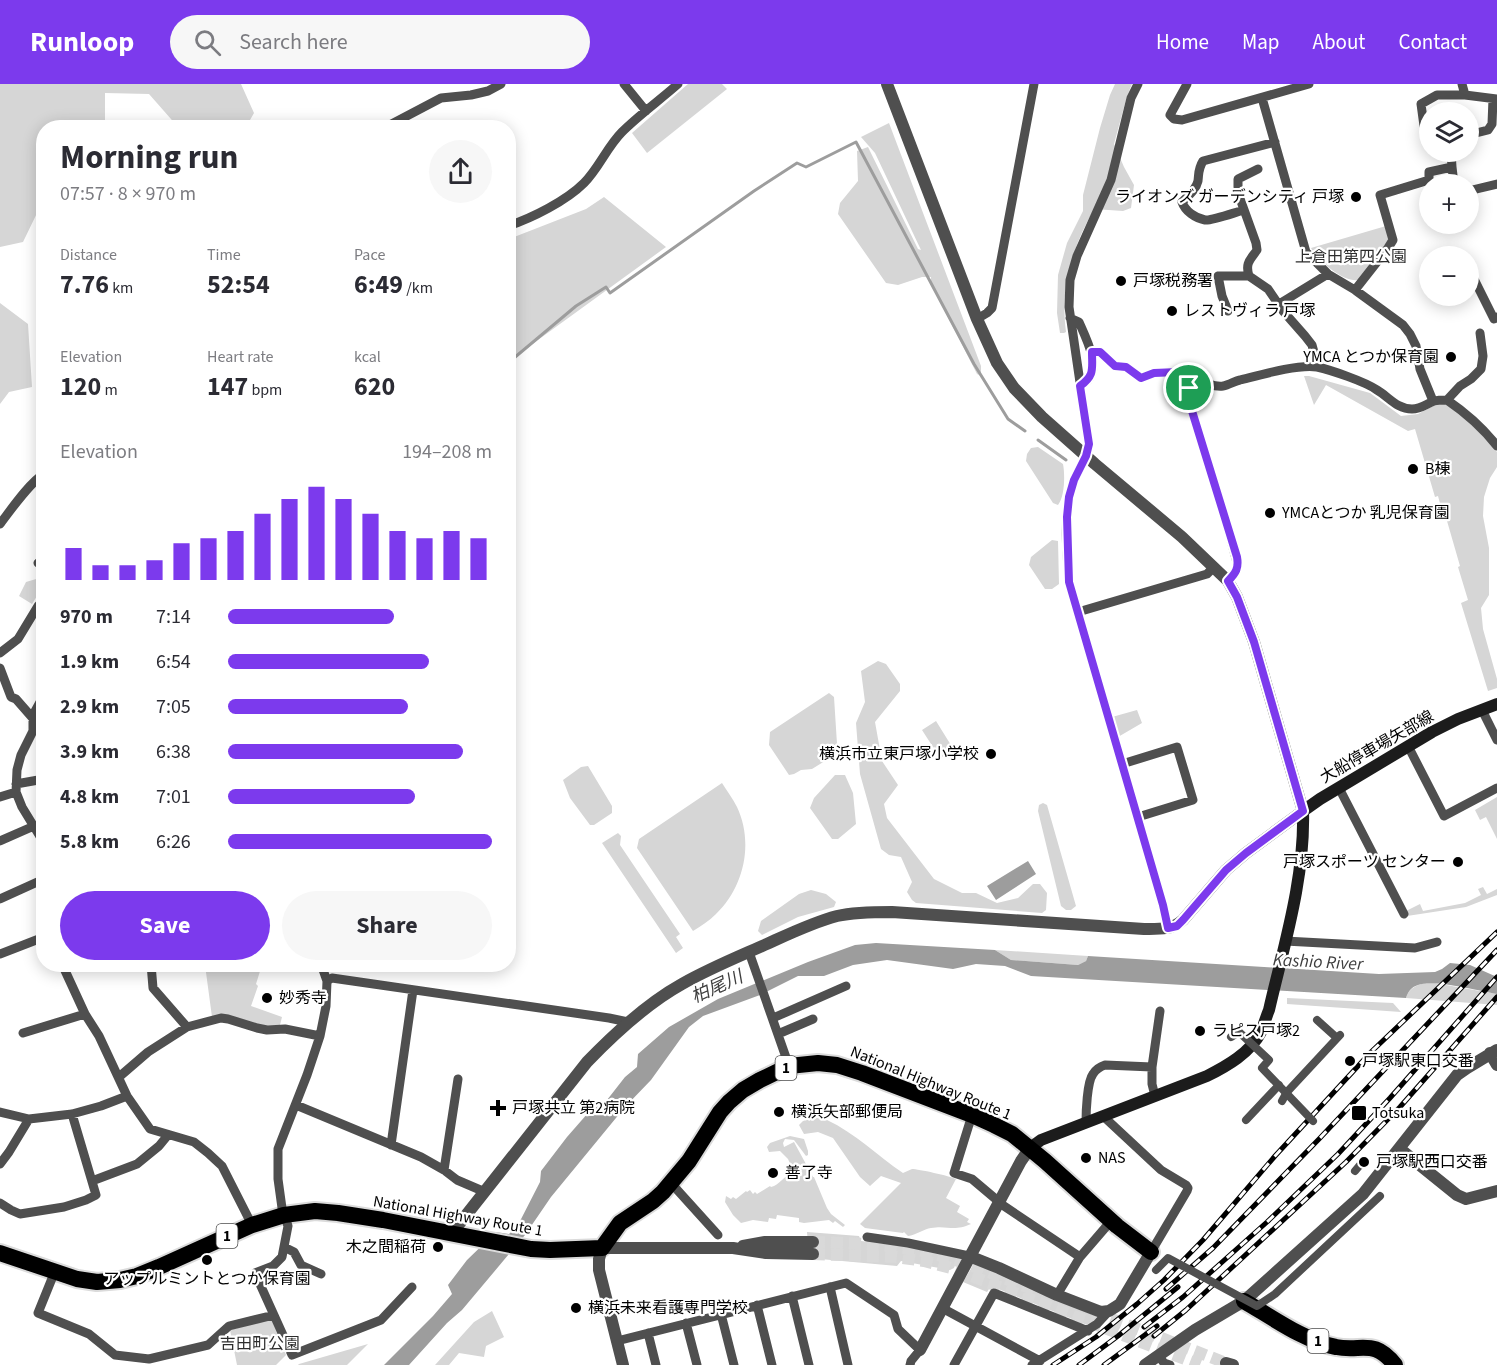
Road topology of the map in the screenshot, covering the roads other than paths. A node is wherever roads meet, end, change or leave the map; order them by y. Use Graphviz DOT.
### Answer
graph roads {
  1 [pos="501,84"];
  2 [pos="624,84"];
  3 [pos="678,84"];
  4 [pos="887,84"];
  5 [pos="1034,84"];
  6 [pos="1138,84"];
  7 [pos="1187,84"];
  8 [pos="1309,84"];
  9 [pos="1462,84"];
  10 [pos="1465,95"];
  11 [pos="1262,98"];
  12 [pos="1495,99"];
  13 [pos="1425,102"];
  14 [pos="646,111"];
  15 [pos="399,120"];
  16 [pos="1479,132"];
  17 [pos="1275,142"];
  18 [pos="1452,162"];
  19 [pos="1452,167"];
  20 [pos="1258,169"];
  21 [pos="1453,174"];
  22 [pos="1497,184"];
  23 [pos="1479,188"];
  24 [pos="1244,210"];
  25 [pos="516,223"];
  26 [pos="1329,274"];
  27 [pos="1249,276"];
  28 [pos="1479,289"];
  29 [pos="1355,290"];
  30 [pos="1279,304"];
  31 [pos="1228,311"];
  32 [pos="1497,317"];
  33 [pos="1070,318"];
  34 [pos="977,319"];
  35 [pos="1480,333"];
  36 [pos="1092,352"];
  37 [pos="1318,368"];
  38 [pos="1080,386"];
  39 [pos="1189,388"];
  40 [pos="1447,400"];
  41 [pos="1433,401"];
  42 [pos="1493,434"];
  43 [pos="1497,446"];
  44 [pos="1086,456"];
  45 [pos="36,480"];
  46 [pos="0,524"];
  47 [pos="1214,567"];
  48 [pos="1228,581"];
  49 [pos="36,609"];
  50 [pos="1078,612"];
  51 [pos="0,653"];
  52 [pos="0,668"];
  53 [pos="1497,704"];
  54 [pos="36,710"];
  55 [pos="1482,710"];
  56 [pos="33,720"];
  57 [pos="36,722"];
  58 [pos="1497,740"];
  59 [pos="1408,746"];
  60 [pos="1122,764"];
  61 [pos="36,781"];
  62 [pos="16,788"];
  63 [pos="1339,788"];
  64 [pos="1497,788"];
  65 [pos="0,797"];
  66 [pos="1303,811"];
  67 [pos="1137,817"];
  68 [pos="34,826"];
  69 [pos="36,829"];
  70 [pos="0,842"];
  71 [pos="36,882"];
  72 [pos="0,898"];
  73 [pos="1404,914"];
  74 [pos="1168,928"];
  75 [pos="36,940"];
  76 [pos="1437,942"];
  77 [pos="1284,944"];
  78 [pos="0,954"];
  79 [pos="751,957"];
  80 [pos="66,972"];
  81 [pos="152,972"];
  82 [pos="324,972"];
  83 [pos="327,981"];
  84 [pos="846,986"];
  85 [pos="413,990"];
  86 [pos="1160,1011"];
  87 [pos="85,1014"];
  88 [pos="772,1016"];
  89 [pos="813,1020"];
  90 [pos="1317,1020"];
  91 [pos="628,1022"];
  92 [pos="187,1027"];
  93 [pos="23,1033"];
  94 [pos="778,1034"];
  95 [pos="320,1036"];
  96 [pos="1231,1037"];
  97 [pos="1493,1052"];
  98 [pos="1497,1065"];
  99 [pos="789,1066"];
  100 [pos="1152,1067"];
  101 [pos="119,1077"];
  102 [pos="459,1079"];
  103 [pos="1279,1085"];
  104 [pos="1287,1092"];
  105 [pos="127,1096"];
  106 [pos="1155,1096"];
  107 [pos="1282,1101"];
  108 [pos="296,1105"];
  109 [pos="0,1112"];
  110 [pos="72,1114"];
  111 [pos="972,1115"];
  112 [pos="1103,1116"];
  113 [pos="29,1119"];
  114 [pos="1246,1120"];
  115 [pos="1313,1121"];
  116 [pos="1086,1123"];
  117 [pos="168,1136"];
  118 [pos="391,1145"];
  119 [pos="1030,1148"];
  120 [pos="1400,1149"];
  121 [pos="0,1164"];
  122 [pos="444,1170"];
  123 [pos="92,1181"];
  124 [pos="670,1183"];
  125 [pos="1497,1191"];
  126 [pos="485,1192"];
  127 [pos="1380,1196"];
  128 [pos="999,1202"];
  129 [pos="0,1203"];
  130 [pos="284,1215"];
  131 [pos="1111,1221"];
  132 [pos="252,1225"];
  133 [pos="457,1234"];
  134 [pos="718,1235"];
  135 [pos="867,1237"];
  136 [pos="284,1247"];
  137 [pos="602,1248"];
  138 [pos="813,1248"];
  139 [pos="1151,1252"];
  140 [pos="0,1253"];
  141 [pos="969,1256"];
  142 [pos="1080,1257"];
  143 [pos="1156,1270"];
  144 [pos="55,1271"];
  145 [pos="321,1274"];
  146 [pos="412,1287"];
  147 [pos="830,1287"];
  148 [pos="1057,1294"];
  149 [pos="792,1296"];
  150 [pos="1244,1301"];
  151 [pos="757,1305"];
  152 [pos="942,1308"];
  153 [pos="1109,1311"];
  154 [pos="721,1314"];
  155 [pos="274,1315"];
  156 [pos="686,1323"];
  157 [pos="975,1326"];
  158 [pos="1088,1330"];
  159 [pos="648,1333"];
  160 [pos="616,1341"];
  161 [pos="920,1350"];
  162 [pos="1158,1355"];
  163 [pos="1036,1363"];
  164 [pos="623,1365"];
  165 [pos="656,1365"];
  166 [pos="697,1365"];
  167 [pos="734,1365"];
  168 [pos="772,1365"];
  169 [pos="809,1365"];
  170 [pos="848,1365"];
  171 [pos="910,1365"];
  172 [pos="954,1365"];
  173 [pos="1145,1365"];
  174 [pos="1170,1365"];
  175 [pos="1395,1365"];
  1 -- 15 [label="street"];
  2 -- 14 [label="street"];
  3 -- 14 [label="street"];
  4 -- 34 [label="street"];
  5 -- 34 [label="street"];
  6 -- 33 [label="street"];
  7 -- 11 [label="street"];
  8 -- 11 [label="street"];
  9 -- 10 [label="street"];
  10 -- 12 [label="street"];
  10 -- 13 [label="street"];
  11 -- 17 [label="street"];
  12 -- 16 [label="street"];
  14 -- 25 [label="street"];
  17 -- 24 [label="street"];
  17 -- 26 [label="street"];
  18 -- 19 [label="street"];
  19 -- 21 [label="street"];
  19 -- 29 [label="street"];
  20 -- 24 [label="street"];
  22 -- 23 [label="street"];
  24 -- 27 [label="street"];
  26 -- 29 [label="street"];
  26 -- 30 [label="street"];
  27 -- 30 [label="street"];
  27 -- 31 [label="street"];
  28 -- 32 [label="street"];
  29 -- 41 [label="street"];
  30 -- 37 [label="street"];
  33 -- 36 [label="street"];
  33 -- 38 [label="street"];
  34 -- 44 [label="street"];
  35 -- 40 [label="street"];
  36 -- 38 [label="street"];
  36 -- 39 [label="street"];
  37 -- 39 [label="street"];
  37 -- 41 [label="street"];
  38 -- 44 [label="street"];
  39 -- 48 [label="street"];
  40 -- 41 [label="street"];
  40 -- 42 [label="street"];
  42 -- 43 [label="street"];
  44 -- 47 [label="street"];
  44 -- 50 [label="street"];
  45 -- 46 [label="street"];
  47 -- 48 [label="street"];
  47 -- 50 [label="street"];
  48 -- 66 [label="street"];
  49 -- 51 [label="street"];
  50 -- 60 [label="street"];
  52 -- 56 [label="street"];
  53 -- 55 [label="main road, 大船停車場矢部線"];
  54 -- 56 [label="street"];
  55 -- 58 [label="street"];
  55 -- 59 [label="main road, 大船停車場矢部線"];
  56 -- 57 [label="street"];
  56 -- 62 [label="street"];
  59 -- 63 [label="main road, 大船停車場矢部線"];
  59 -- 64 [label="street"];
  60 -- 67 [label="street"];
  60 -- 67 [label="street"];
  61 -- 62 [label="street"];
  62 -- 65 [label="street"];
  62 -- 68 [label="street"];
  63 -- 66 [label="main road, 大船停車場矢部線"];
  63 -- 73 [label="street"];
  66 -- 74 [label="street"];
  66 -- 77 [label="main road"];
  67 -- 74 [label="street"];
  68 -- 69 [label="street"];
  68 -- 70 [label="street"];
  71 -- 72 [label="street"];
  74 -- 79 [label="street"];
  75 -- 78 [label="street"];
  76 -- 77 [label="street"];
  77 -- 106 [label="main road"];
  79 -- 88 [label="street"];
  79 -- 91 [label="street"];
  80 -- 87 [label="street"];
  81 -- 92 [label="street"];
  82 -- 83 [label="street"];
  83 -- 85 [label="street"];
  83 -- 95 [label="street"];
  84 -- 88 [label="street"];
  85 -- 91 [label="street"];
  85 -- 118 [label="street"];
  86 -- 100 [label="street"];
  87 -- 93 [label="street"];
  87 -- 101 [label="street"];
  88 -- 94 [label="street"];
  89 -- 94 [label="street"];
  90 -- 104 [label="street"];
  91 -- 126 [label="street"];
  92 -- 95 [label="street"];
  92 -- 101 [label="street"];
  94 -- 99 [label="street"];
  95 -- 108 [label="street"];
  96 -- 103 [label="street, bridge"];
  97 -- 98 [label="street"];
  97 -- 120 [label="street"];
  99 -- 111 [label="highway, National Highway Route 1 / 1"];
  99 -- 124 [label="highway, National Highway Route 1 / 1"];
  100 -- 106 [label="street"];
  100 -- 116 [label="street"];
  101 -- 105 [label="street"];
  102 -- 122 [label="street"];
  103 -- 104 [label="street, bridge"];
  103 -- 114 [label="street, bridge"];
  104 -- 107 [label="street, bridge"];
  104 -- 115 [label="street, bridge"];
  105 -- 110 [label="street"];
  105 -- 117 [label="street"];
  106 -- 112 [label="main road"];
  108 -- 118 [label="street"];
  108 -- 130 [label="street"];
  109 -- 113 [label="street"];
  110 -- 113 [label="street"];
  110 -- 123 [label="street"];
  111 -- 119 [label="highway, National Highway Route 1 / 1"];
  111 -- 128 [label="street"];
  112 -- 116 [label="main road"];
  112 -- 139 [label="street"];
  113 -- 121 [label="street"];
  116 -- 119 [label="main road"];
  117 -- 123 [label="street"];
  117 -- 132 [label="street"];
  118 -- 122 [label="street"];
  119 -- 128 [label="street"];
  119 -- 131 [label="highway, National Highway Route 1 / 1"];
  120 -- 125 [label="street"];
  120 -- 150 [label="street"];
  122 -- 126 [label="street"];
  123 -- 129 [label="street"];
  124 -- 134 [label="street"];
  124 -- 137 [label="highway, National Highway Route 1 / 1"];
  126 -- 133 [label="street"];
  127 -- 143 [label="street, bridge"];
  128 -- 141 [label="street"];
  128 -- 142 [label="street"];
  130 -- 132 [label="highway, National Highway Route 1 / 1"];
  130 -- 133 [label="highway, National Highway Route 1 / 1"];
  130 -- 136 [label="street"];
  131 -- 139 [label="highway, National Highway Route 1 / 1"];
  131 -- 142 [label="street"];
  132 -- 144 [label="highway, National Highway Route 1 / 1"];
  133 -- 137 [label="highway, National Highway Route 1 / 1"];
  135 -- 141 [label="street"];
  136 -- 145 [label="street"];
  136 -- 155 [label="street"];
  137 -- 138 [label="street"];
  137 -- 160 [label="street"];
  139 -- 153 [label="street"];
  140 -- 144 [label="highway, National Highway Route 1 / 1"];
  141 -- 148 [label="street"];
  141 -- 152 [label="street"];
  142 -- 148 [label="street"];
  144 -- 155 [label="street"];
  146 -- 155 [label="street"];
  147 -- 149 [label="street"];
  147 -- 161 [label="street"];
  147 -- 170 [label="street"];
  148 -- 153 [label="street"];
  149 -- 151 [label="street"];
  149 -- 169 [label="street"];
  150 -- 162 [label="street"];
  150 -- 175 [label="highway, 1"];
  151 -- 154 [label="street"];
  151 -- 168 [label="street"];
  152 -- 157 [label="street"];
  152 -- 161 [label="street"];
  153 -- 158 [label="street"];
  154 -- 156 [label="street"];
  154 -- 167 [label="street"];
  156 -- 159 [label="street"];
  156 -- 166 [label="street"];
  157 -- 158 [label="street"];
  157 -- 163 [label="street"];
  157 -- 172 [label="street"];
  158 -- 163 [label="street"];
  159 -- 160 [label="street"];
  159 -- 165 [label="street"];
  160 -- 164 [label="street"];
  161 -- 171 [label="street"];
  162 -- 173 [label="street"];
  162 -- 174 [label="street"];
}
